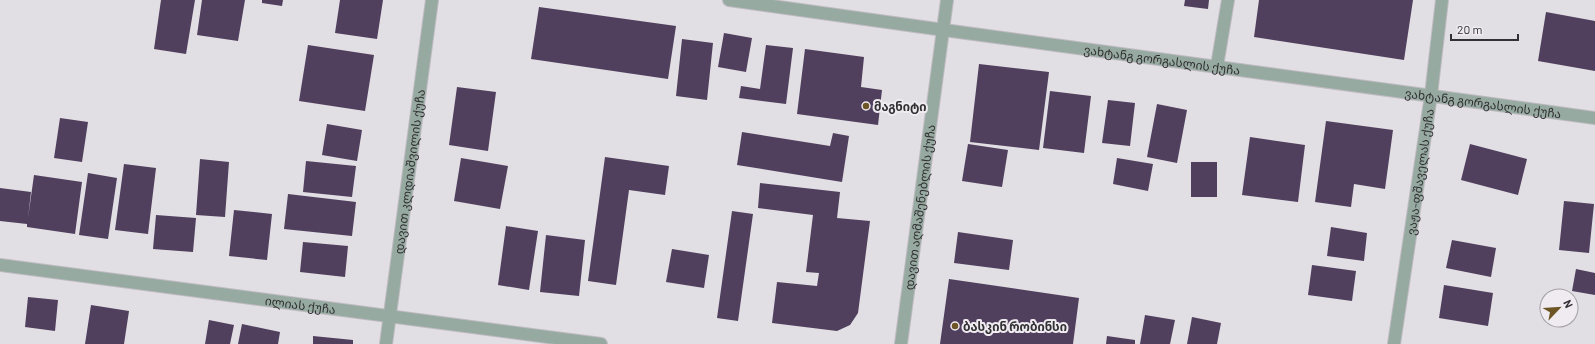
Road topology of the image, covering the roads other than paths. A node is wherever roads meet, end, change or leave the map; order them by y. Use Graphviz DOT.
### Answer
graph roads {
  1 [pos="432,0"];
  2 [pos="729,0"];
  3 [pos="948,0"];
  4 [pos="1228,0"];
  5 [pos="1442,0"];
  6 [pos="944,30"];
  7 [pos="1216,66"];
  8 [pos="1431,95"];
  9 [pos="1595,118"];
  10 [pos="0,265"];
  11 [pos="390,316"];
  12 [pos="386,344"];
  13 [pos="601,344"];
  14 [pos="901,344"];
  15 [pos="1394,344"];
  1 -- 11 [label="street, დავით კლდიაშვილის ქუჩა"];
  2 -- 6 [label="street, ვახტანგ გორგასლის ქუჩა"];
  3 -- 6 [label="street, დავით აღმაშენებლის ქუჩა"];
  4 -- 7 [label="street"];
  5 -- 8 [label="street, ვაჟა-ფშაველას ქუჩა"];
  6 -- 7 [label="street, ვახტანგ გორგასლის ქუჩა"];
  6 -- 14 [label="street, დავით აღმაშენებლის ქუჩა"];
  7 -- 8 [label="street, ვახტანგ გორგასლის ქუჩა"];
  8 -- 9 [label="street, ვახტანგ გორგასლის ქუჩა"];
  8 -- 15 [label="street, ვაჟა-ფშაველას ქუჩა"];
  10 -- 11 [label="street, ილიას ქუჩა"];
  11 -- 12 [label="street, დავით კლდიაშვილის ქუჩა"];
  11 -- 13 [label="street, ილიას ქუჩა"];
}
